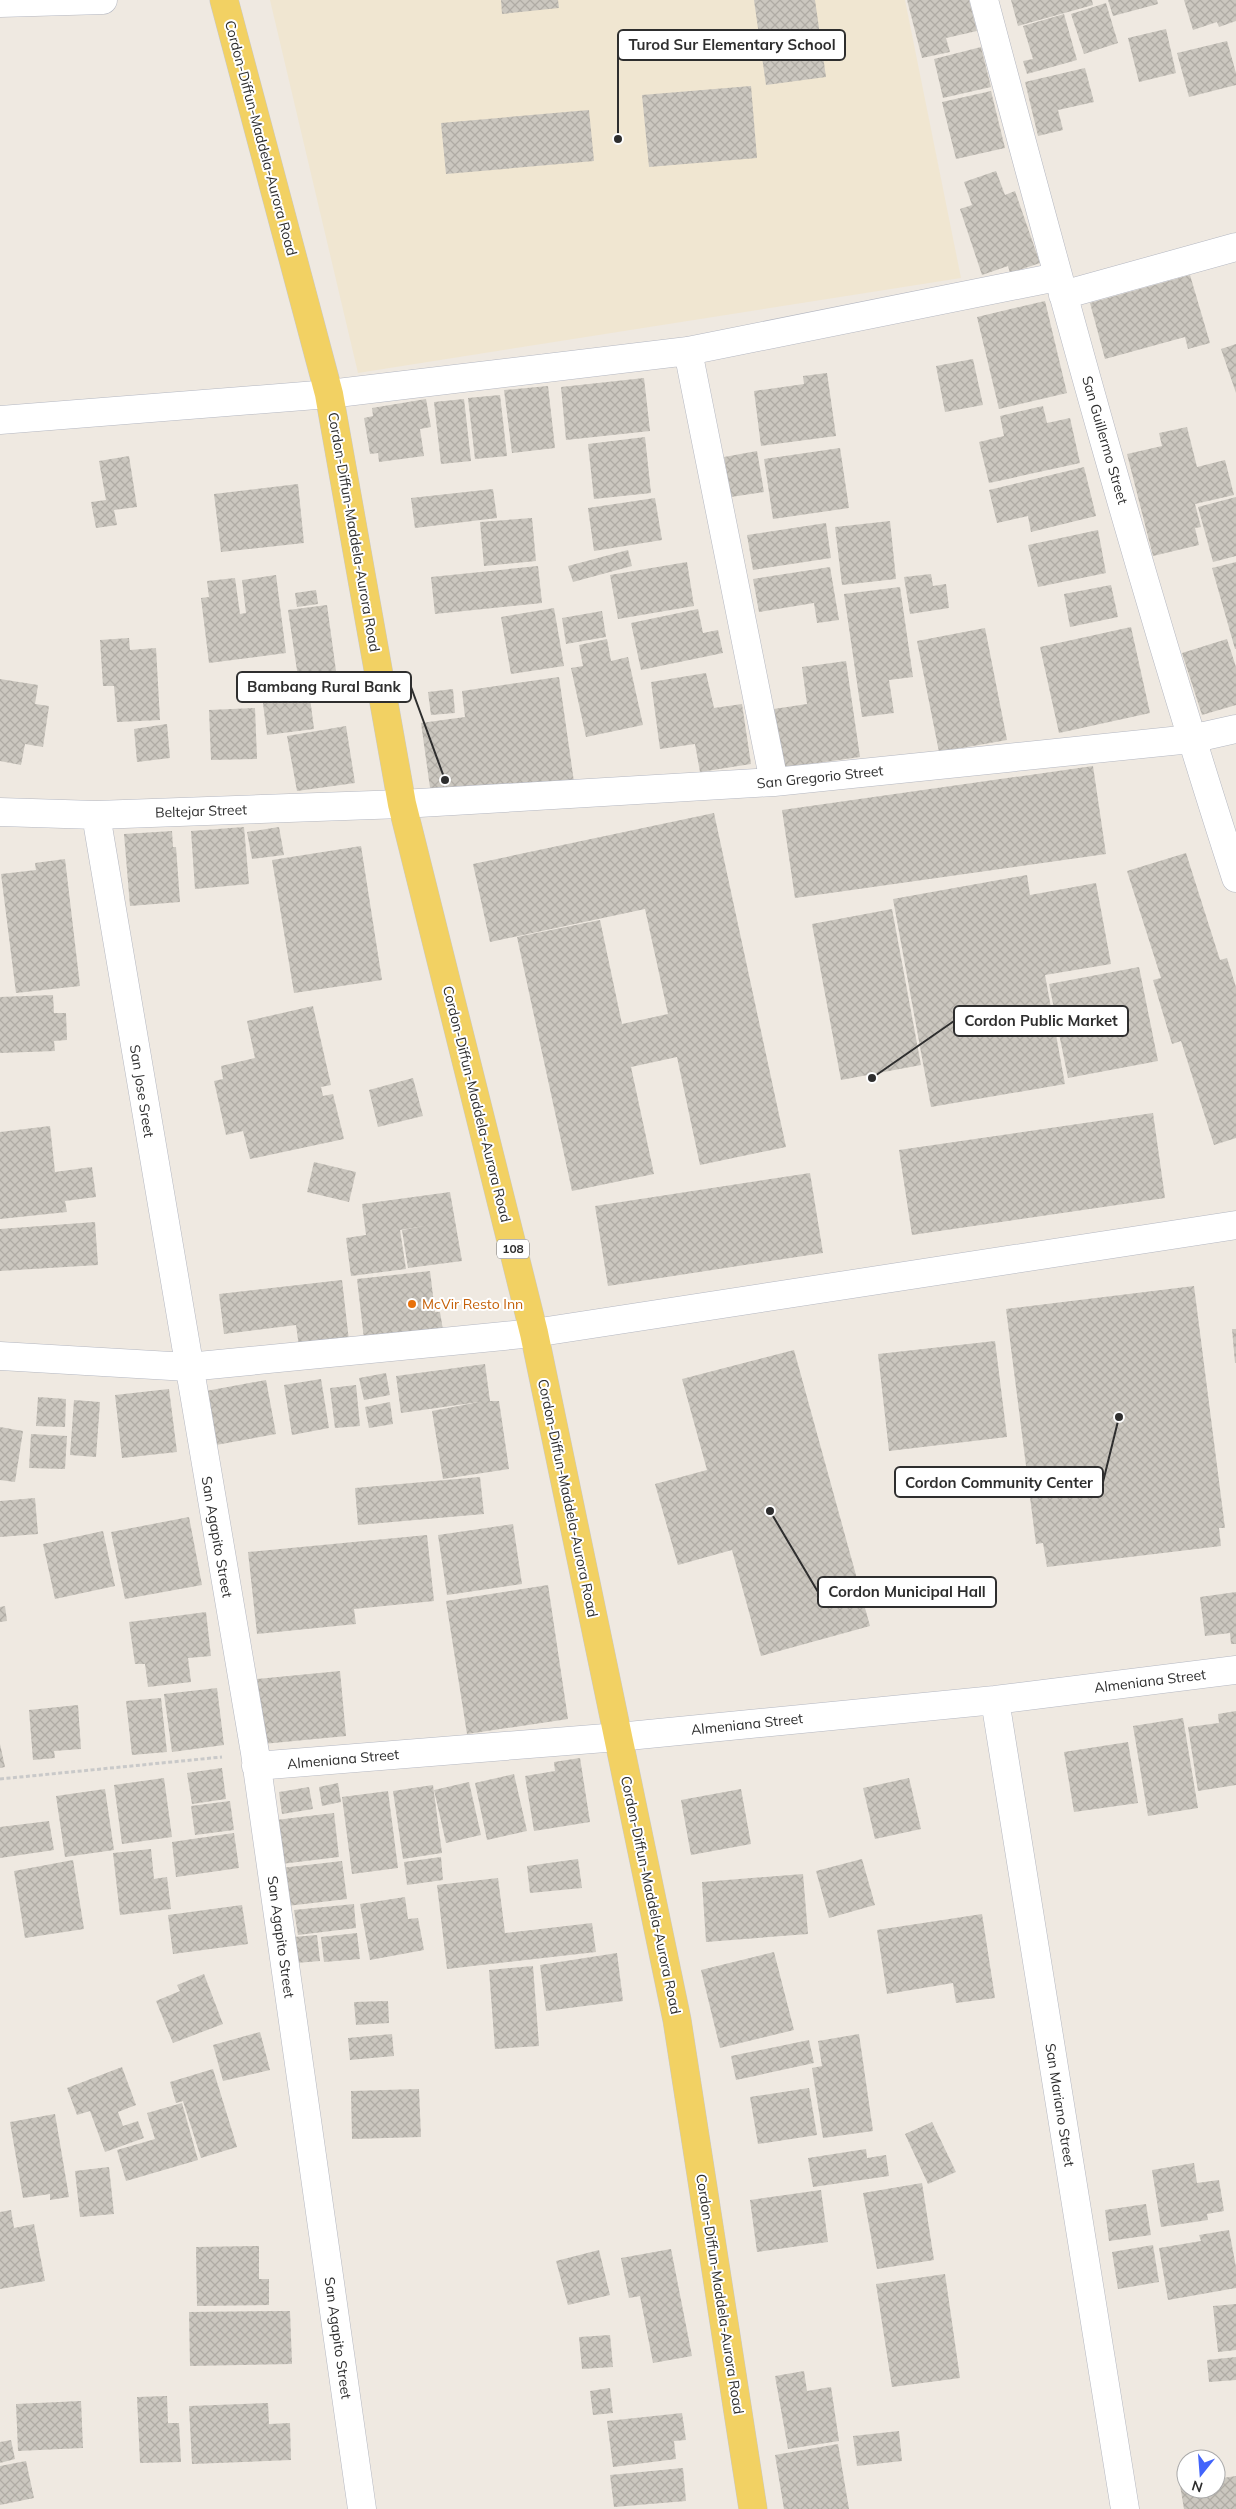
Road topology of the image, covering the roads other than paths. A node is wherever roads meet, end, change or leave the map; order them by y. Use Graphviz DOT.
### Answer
graph roads {
  1 [pos="103,0"];
  2 [pos="224,0"];
  3 [pos="984,0"];
  4 [pos="0,3"];
  5 [pos="1236,247"];
  6 [pos="1060,286"];
  7 [pos="688,351"];
  8 [pos="329,394"];
  9 [pos="0,420"];
  10 [pos="1236,729"];
  11 [pos="1191,739"];
  12 [pos="774,782"];
  13 [pos="402,804"];
  14 [pos="0,812"];
  15 [pos="96,815"];
  16 [pos="1236,878"];
  17 [pos="1236,1225"];
  18 [pos="534,1333"];
  19 [pos="0,1356"];
  20 [pos="188,1367"];
  21 [pos="1236,1670"];
  22 [pos="995,1700"];
  23 [pos="618,1737"];
  24 [pos="255,1760"];
  25 [pos="362,2509"];
  26 [pos="753,2509"];
  27 [pos="1125,2509"];
  1 -- 4 [label="street"];
  2 -- 8 [label="main road, Cordon-Diffun-Maddela-Aurora Road / 108"];
  3 -- 6 [label="street, San Guillermo Street"];
  5 -- 6 [label="street"];
  6 -- 7 [label="street"];
  6 -- 11 [label="street, San Guillermo Street"];
  7 -- 8 [label="street"];
  7 -- 12 [label="street"];
  8 -- 9 [label="street"];
  8 -- 13 [label="main road, Cordon-Diffun-Maddela-Aurora Road / 108"];
  10 -- 11 [label="street, San Gregorio Street"];
  11 -- 12 [label="street, San Gregorio Street"];
  11 -- 16 [label="street, San Guillermo Street"];
  12 -- 13 [label="street, San Gregorio Street"];
  13 -- 15 [label="street, Beltejar Street"];
  13 -- 18 [label="main road, Cordon-Diffun-Maddela-Aurora Road / 108"];
  14 -- 15 [label="street, Beltejar Street"];
  15 -- 20 [label="street, San Jose Sreet"];
  17 -- 18 [label="street"];
  18 -- 20 [label="street"];
  18 -- 23 [label="main road, Cordon-Diffun-Maddela-Aurora Road / 108"];
  19 -- 20 [label="street"];
  20 -- 24 [label="street, San Agapito Street"];
  21 -- 22 [label="street, Almeniana Street"];
  22 -- 23 [label="street, Almeniana Street"];
  22 -- 27 [label="street, San Mariano Street"];
  23 -- 24 [label="street, Almeniana Street"];
  23 -- 26 [label="main road, Cordon-Diffun-Maddela-Aurora Road / 108"];
  24 -- 25 [label="street, San Agapito Street"];
}
